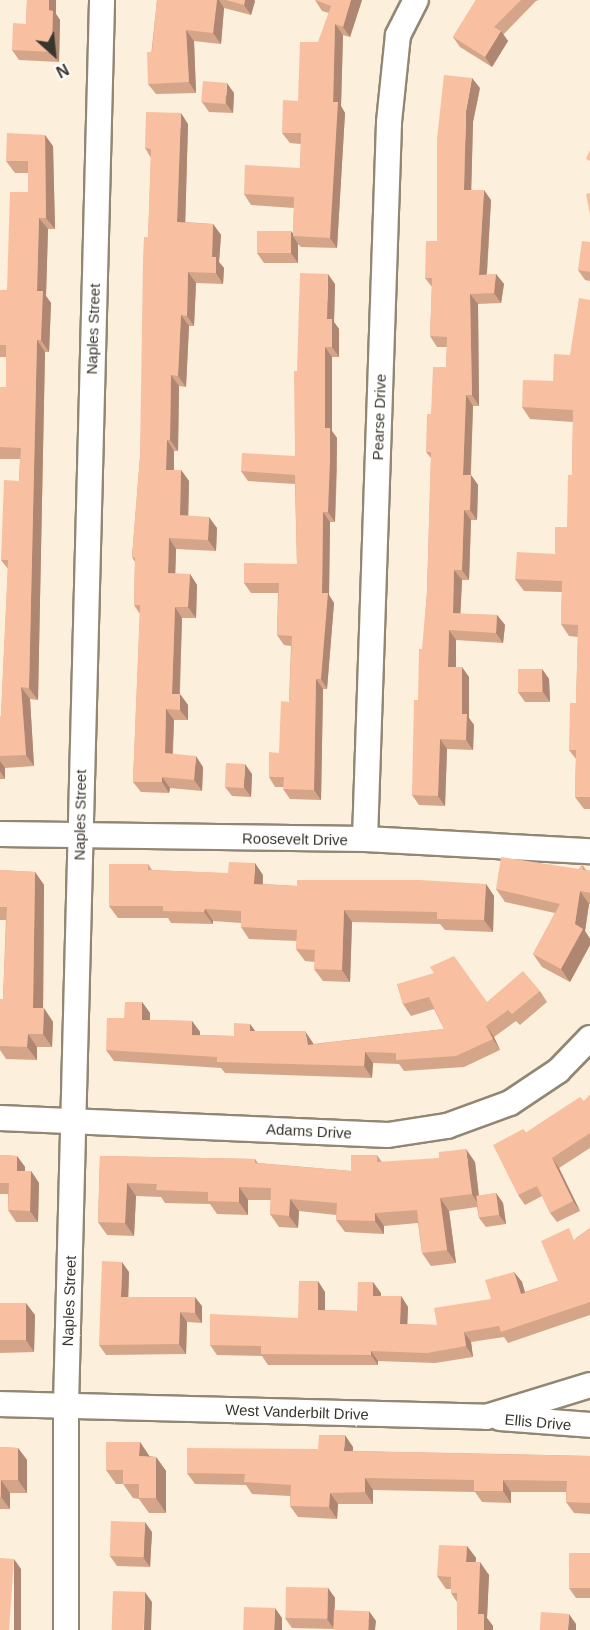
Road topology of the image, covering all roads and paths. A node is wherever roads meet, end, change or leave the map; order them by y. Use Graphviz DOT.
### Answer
graph roads {
  1 [pos="416,0"];
  2 [pos="104,5"];
  3 [pos="0,834"];
  4 [pos="79,836"];
  5 [pos="365,839"];
  6 [pos="590,851"];
  7 [pos="590,1038"];
  8 [pos="0,1118"];
  9 [pos="75,1119"];
  10 [pos="590,1385"];
  11 [pos="0,1404"];
  12 [pos="66,1405"];
  13 [pos="486,1417"];
  14 [pos="590,1425"];
  15 [pos="66,1630"];
  1 -- 5 [label="street, Pearse Drive"];
  2 -- 4 [label="street, Naples Street"];
  3 -- 4 [label="street, Roosevelt Drive"];
  4 -- 5 [label="street, Roosevelt Drive"];
  4 -- 9 [label="street, Naples Street"];
  5 -- 6 [label="street, Roosevelt Drive"];
  7 -- 9 [label="street, Adams Drive"];
  8 -- 9 [label="street, Adams Drive"];
  9 -- 12 [label="street, Naples Street"];
  10 -- 13 [label="street, West Vanderbilt Drive"];
  11 -- 12 [label="street, West Vanderbilt Drive"];
  12 -- 13 [label="street, West Vanderbilt Drive"];
  12 -- 15 [label="street, Naples Street"];
  13 -- 14 [label="street, Ellis Drive"];
}
